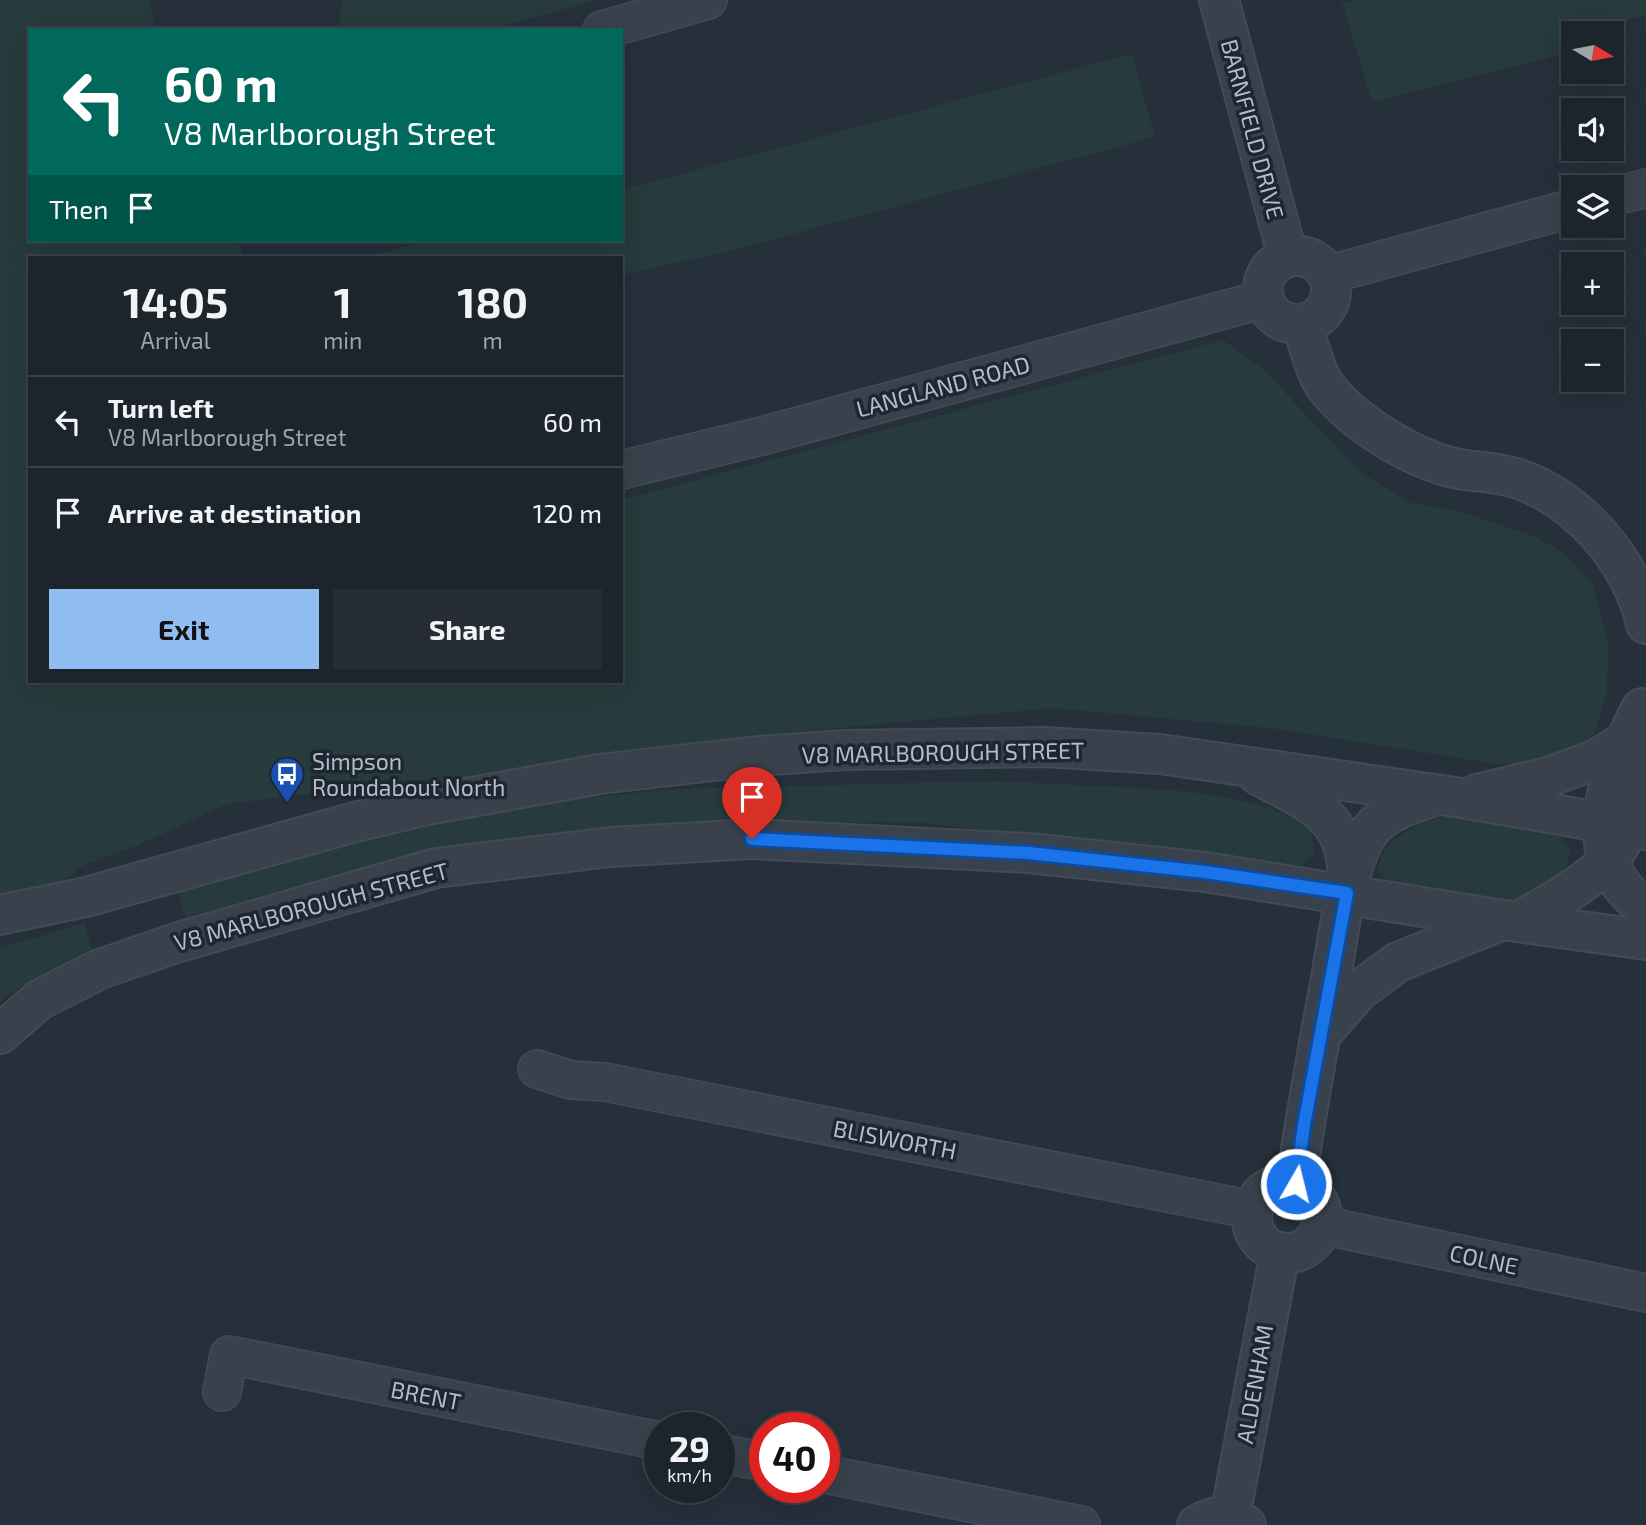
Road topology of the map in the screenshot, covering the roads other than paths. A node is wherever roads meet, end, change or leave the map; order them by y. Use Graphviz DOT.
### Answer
graph roads {
  1 [pos="708,0"];
  2 [pos="1219,0"];
  3 [pos="609,28"];
  4 [pos="1646,188"];
  5 [pos="1624,194"];
  6 [pos="1561,211"];
  7 [pos="1288,257"];
  8 [pos="1327,275"];
  9 [pos="1264,299"];
  10 [pos="1301,324"];
  11 [pos="623,470"];
  12 [pos="1646,624"];
  13 [pos="1644,699"];
  14 [pos="1624,742"];
  15 [pos="1237,764"];
  16 [pos="1450,796"];
  17 [pos="1626,827"];
  18 [pos="1608,862"];
  19 [pos="1347,893"];
  20 [pos="1646,908"];
  21 [pos="0,915"];
  22 [pos="1510,920"];
  23 [pos="1646,940"];
  24 [pos="0,1034"];
  25 [pos="1321,1034"];
  26 [pos="537,1069"];
  27 [pos="1296,1184"];
  28 [pos="1253,1210"];
  29 [pos="1321,1225"];
  30 [pos="1280,1252"];
  31 [pos="1646,1293"];
  32 [pos="222,1392"];
  33 [pos="644,1438"];
  34 [pos="840,1477"];
  35 [pos="1224,1522"];
  36 [pos="1081,1525"];
  1 -- 3 [label="street"];
  2 -- 7 [label="street, BARNFIELD DRIVE"];
  4 -- 5 [label="street"];
  6 -- 8 [label="street"];
  7 -- 8 [label="street"];
  7 -- 9 [label="street"];
  8 -- 10 [label="street"];
  9 -- 10 [label="street"];
  9 -- 11 [label="street, LANGLAND ROAD"];
  10 -- 12 [label="street"];
  13 -- 14 [label="street"];
  13 -- 17 [label="street"];
  14 -- 16 [label="street"];
  14 -- 17 [label="street"];
  15 -- 16 [label="street, V8 MARLBOROUGH STREET"];
  15 -- 19 [label="street"];
  15 -- 21 [label="street, V8 MARLBOROUGH STREET"];
  16 -- 17 [label="street, V8 MARLBOROUGH STREET"];
  16 -- 19 [label="street"];
  17 -- 18 [label="street"];
  18 -- 20 [label="street"];
  18 -- 22 [label="street"];
  19 -- 22 [label="street, V8 MARLBOROUGH STREET"];
  19 -- 24 [label="street, V8 MARLBOROUGH STREET"];
  19 -- 25 [label="street"];
  22 -- 23 [label="street, V8 MARLBOROUGH STREET"];
  22 -- 25 [label="street"];
  25 -- 27 [label="street"];
  26 -- 28 [label="street, BLISWORTH"];
  27 -- 28 [label="street"];
  27 -- 29 [label="street"];
  28 -- 30 [label="street"];
  29 -- 30 [label="street"];
  29 -- 31 [label="street, COLNE"];
  30 -- 35 [label="street, ALDENHAM"];
  32 -- 33 [label="street, BRENT"];
  34 -- 36 [label="street"];
}
